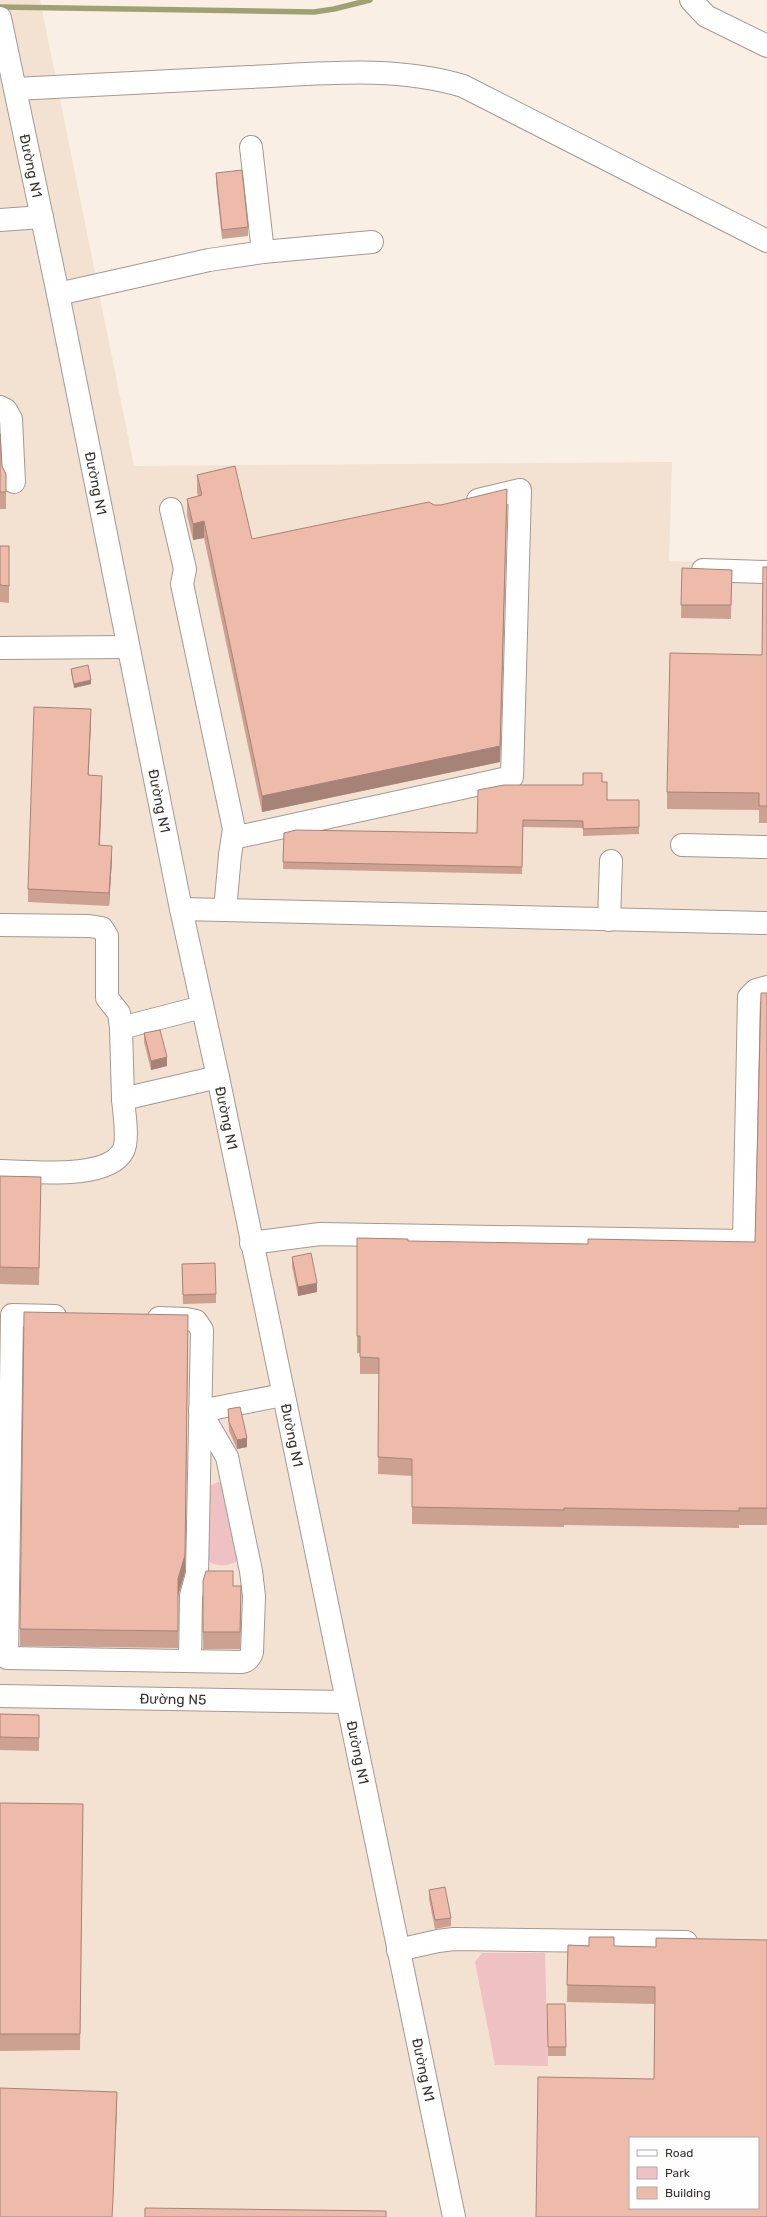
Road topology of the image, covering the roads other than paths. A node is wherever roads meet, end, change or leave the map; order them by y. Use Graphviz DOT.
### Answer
graph roads {
  1 [pos="690,0"];
  2 [pos="0,18"];
  3 [pos="767,46"];
  4 [pos="15,89"];
  5 [pos="251,147"];
  6 [pos="42,216"];
  7 [pos="0,220"];
  8 [pos="767,241"];
  9 [pos="372,242"];
  10 [pos="264,252"];
  11 [pos="58,294"];
  12 [pos="0,407"];
  13 [pos="14,482"];
  14 [pos="460,504"];
  15 [pos="172,509"];
  16 [pos="687,570"];
  17 [pos="767,572"];
  18 [pos="127,647"];
  19 [pos="0,648"];
  20 [pos="233,838"];
  21 [pos="682,845"];
  22 [pos="767,847"];
  23 [pos="611,861"];
  24 [pos="181,909"];
  25 [pos="225,910"];
  26 [pos="609,920"];
  27 [pos="767,924"];
  28 [pos="0,925"];
  29 [pos="767,988"];
  30 [pos="202,1007"];
  31 [pos="120,1028"];
  32 [pos="218,1077"];
  33 [pos="123,1099"];
  34 [pos="0,1171"];
  35 [pos="251,1243"];
  36 [pos="76,1316"];
  37 [pos="139,1318"];
  38 [pos="283,1395"];
  39 [pos="200,1412"];
  40 [pos="251,1571"];
  41 [pos="197,1574"];
  42 [pos="190,1661"];
  43 [pos="0,1696"];
  44 [pos="346,1702"];
  45 [pos="704,1943"];
  46 [pos="398,1950"];
  47 [pos="454,2217"];
  1 -- 3 [label="street"];
  2 -- 4 [label="street, Đường N1"];
  4 -- 6 [label="street, Đường N1"];
  4 -- 8 [label="street"];
  5 -- 10 [label="street"];
  6 -- 7 [label="street"];
  6 -- 11 [label="street, Đường N1"];
  9 -- 10 [label="street"];
  10 -- 11 [label="street"];
  11 -- 18 [label="street, Đường N1"];
  12 -- 13 [label="street"];
  14 -- 20 [label="street"];
  15 -- 20 [label="street"];
  16 -- 17 [label="street"];
  18 -- 19 [label="street"];
  18 -- 24 [label="street, Đường N1"];
  20 -- 25 [label="street"];
  21 -- 22 [label="street"];
  23 -- 26 [label="street"];
  24 -- 25 [label="street"];
  24 -- 30 [label="street, Đường N1"];
  25 -- 26 [label="street"];
  26 -- 27 [label="street"];
  28 -- 31 [label="street"];
  29 -- 35 [label="street"];
  30 -- 31 [label="street"];
  30 -- 32 [label="street, Đường N1"];
  31 -- 33 [label="street"];
  32 -- 33 [label="street"];
  32 -- 35 [label="street, Đường N1"];
  33 -- 34 [label="street"];
  35 -- 38 [label="street, Đường N1"];
  36 -- 42 [label="street"];
  37 -- 39 [label="street"];
  38 -- 39 [label="street"];
  38 -- 44 [label="street, Đường N1"];
  39 -- 40 [label="street"];
  39 -- 41 [label="street"];
  40 -- 41 [label="street"];
  40 -- 42 [label="street"];
  41 -- 42 [label="street"];
  43 -- 44 [label="street, Đường N5"];
  44 -- 46 [label="street, Đường N1"];
  45 -- 46 [label="street"];
  46 -- 47 [label="street, Đường N1"];
}
